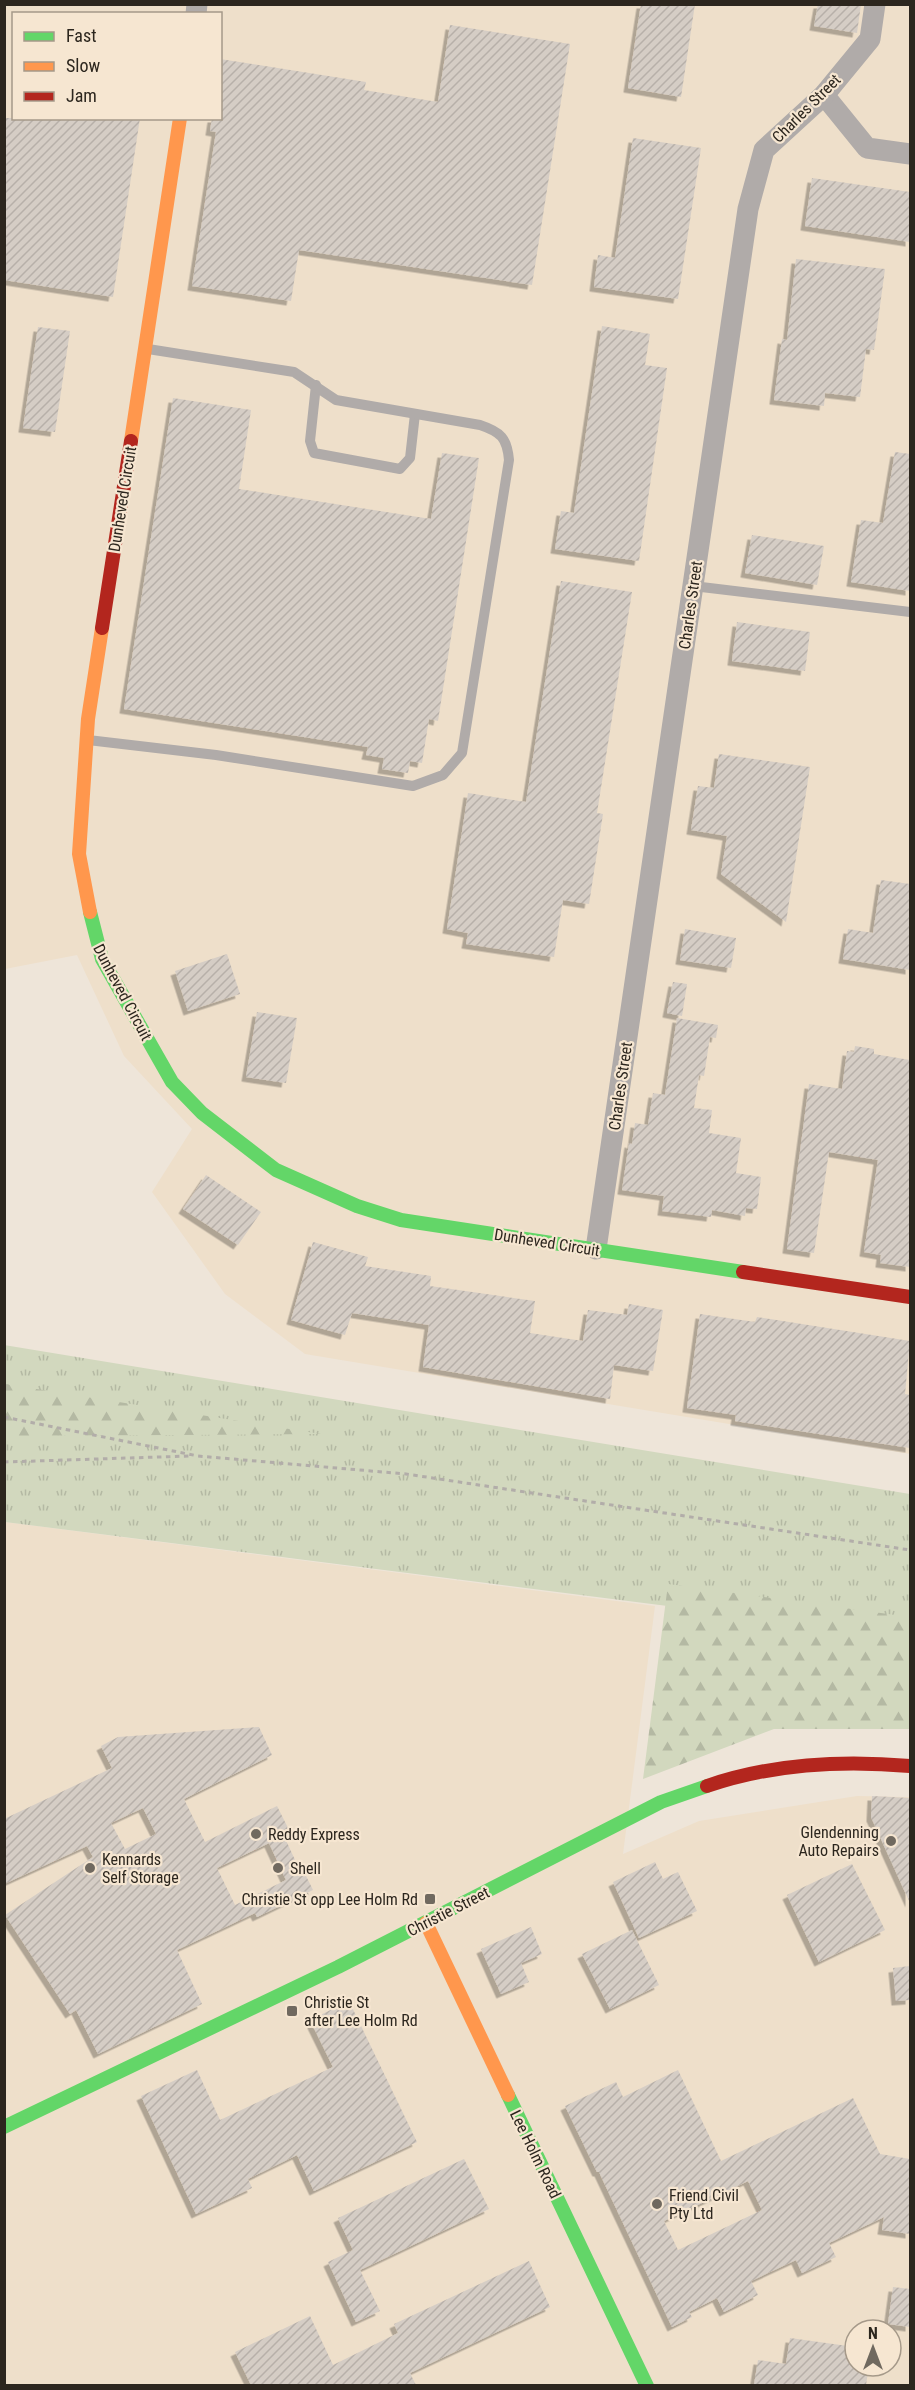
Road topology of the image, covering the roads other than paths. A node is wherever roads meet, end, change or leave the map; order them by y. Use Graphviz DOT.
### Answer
graph roads {
  1 [pos="875,4"];
  2 [pos="824,95"];
  3 [pos="180,120"];
  4 [pos="910,154"];
  5 [pos="145,348"];
  6 [pos="316,385"];
  7 [pos="414,414"];
  8 [pos="693,586"];
  9 [pos="910,612"];
  10 [pos="87,740"];
  11 [pos="596,1249"];
  12 [pos="910,1297"];
  13 [pos="910,1766"];
  14 [pos="426,1923"];
  15 [pos="4,2127"];
  16 [pos="647,2385"];
  1 -- 2 [label="street, Charles Street"];
  2 -- 4 [label="street"];
  2 -- 8 [label="street, Charles Street"];
  3 -- 5 [label="street, Dunheved Circuit"];
  5 -- 6 [label="lane"];
  5 -- 10 [label="street, Dunheved Circuit"];
  6 -- 7 [label="lane"];
  6 -- 7 [label="lane"];
  7 -- 10 [label="lane"];
  8 -- 9 [label="lane"];
  8 -- 11 [label="street, Charles Street"];
  10 -- 11 [label="street, Dunheved Circuit"];
  11 -- 12 [label="street, Dunheved Circuit"];
  13 -- 14 [label="street, Christie Street"];
  14 -- 15 [label="street, Christie Street"];
  14 -- 16 [label="street, Lee Holm Road"];
}
